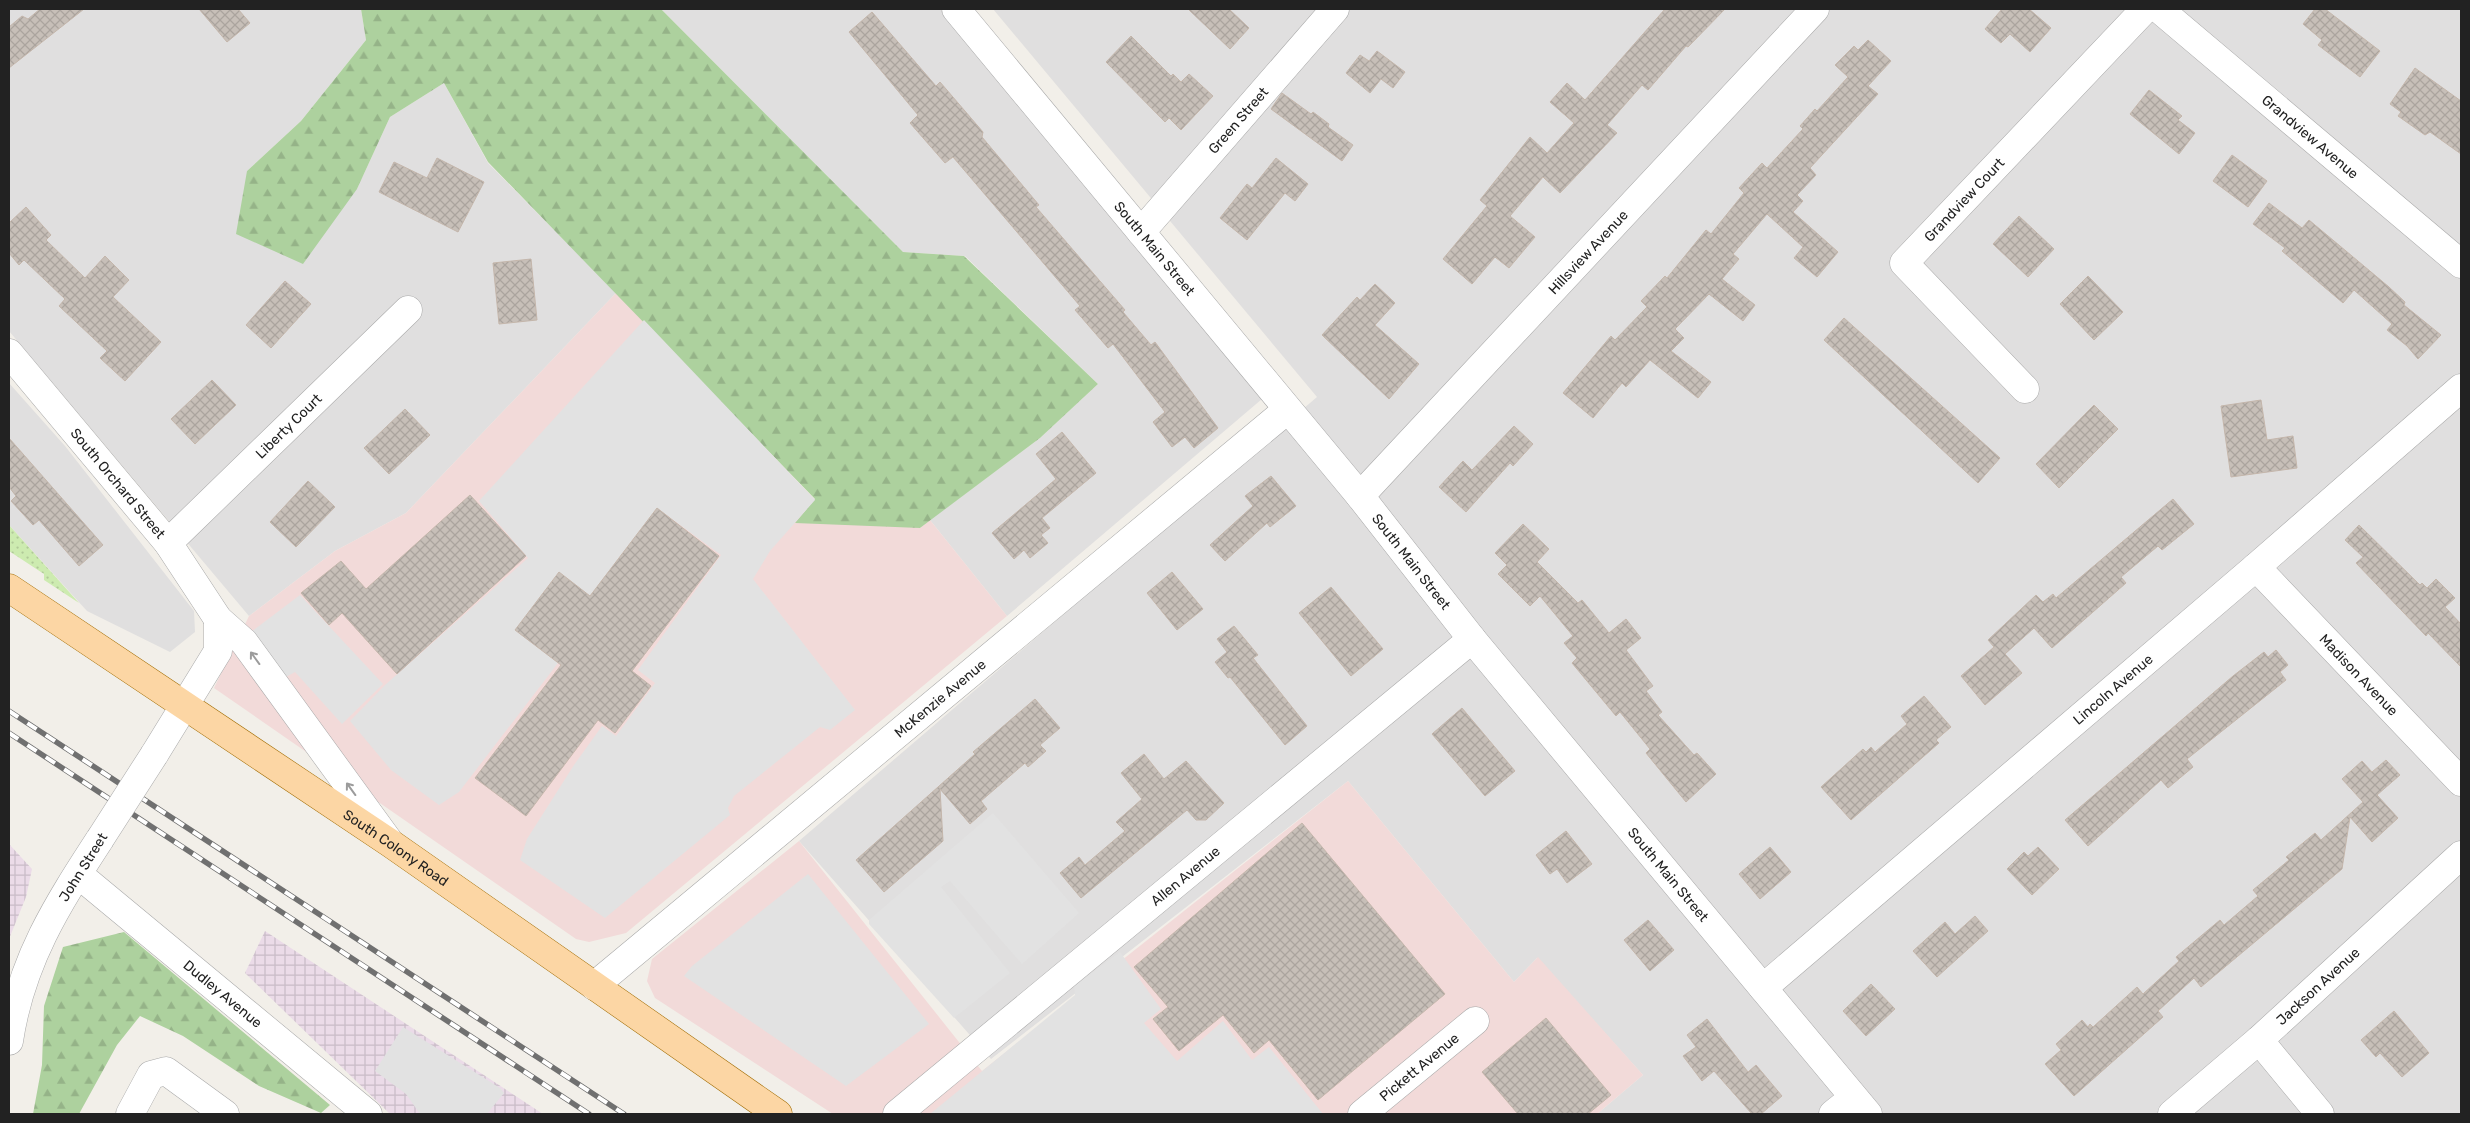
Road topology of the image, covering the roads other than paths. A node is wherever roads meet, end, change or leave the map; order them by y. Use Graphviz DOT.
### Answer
graph roads {
  1 [pos="956,9"];
  2 [pos="1335,9"];
  3 [pos="1815,9"];
  4 [pos="2145,9"];
  5 [pos="2159,9"];
  6 [pos="1141,232"];
  7 [pos="2461,264"];
  8 [pos="408,310"];
  9 [pos="9,353"];
  10 [pos="2461,388"];
  11 [pos="2025,389"];
  12 [pos="1287,410"];
  13 [pos="1360,496"];
  14 [pos="168,543"];
  15 [pos="2256,567"];
  16 [pos="9,588"];
  17 [pos="218,619"];
  18 [pos="1472,639"];
  19 [pos="186,705"];
  20 [pos="2461,782"];
  21 [pos="390,843"];
  22 [pos="2461,855"];
  23 [pos="78,874"];
  24 [pos="594,986"];
  25 [pos="1763,988"];
  26 [pos="1475,1020"];
  27 [pos="2259,1040"];
  28 [pos="9,1041"];
  29 [pos="1852,1109"];
  30 [pos="360,1112"];
  31 [pos="130,1114"];
  32 [pos="225,1114"];
  33 [pos="778,1114"];
  34 [pos="897,1114"];
  35 [pos="1362,1114"];
  36 [pos="2172,1114"];
  37 [pos="2320,1114"];
  1 -- 6 [label="street, South Main Street"];
  2 -- 6 [label="street, Green Street"];
  3 -- 13 [label="street, Hillsview Avenue"];
  4 -- 11 [label="street, Grandview Court"];
  5 -- 7 [label="street, Grandview Avenue"];
  6 -- 12 [label="street, South Main Street"];
  8 -- 14 [label="street, Liberty Court"];
  9 -- 14 [label="street, South Orchard Street"];
  10 -- 15 [label="street, Lincoln Avenue"];
  12 -- 13 [label="street, South Main Street"];
  12 -- 24 [label="street, McKenzie Avenue"];
  13 -- 18 [label="street, South Main Street"];
  14 -- 17 [label="street, South Orchard Street"];
  15 -- 20 [label="street, Madison Avenue"];
  15 -- 25 [label="street, Lincoln Avenue"];
  16 -- 19 [label="main road, South Colony Road"];
  17 -- 19 [label="street"];
  21 -- 17 [label="street, South Orchard Street, one-way"];
  18 -- 25 [label="street, South Main Street"];
  18 -- 34 [label="street, Allen Avenue"];
  19 -- 21 [label="main road, South Colony Road"];
  19 -- 23 [label="street, John Street, bridge"];
  21 -- 24 [label="main road, South Colony Road"];
  22 -- 27 [label="street, Jackson Avenue"];
  23 -- 28 [label="street, John Street"];
  23 -- 30 [label="street, Dudley Avenue"];
  24 -- 33 [label="main road, South Colony Road"];
  25 -- 29 [label="street, South Main Street"];
  26 -- 35 [label="street, Pickett Avenue"];
  27 -- 36 [label="street, Jackson Avenue"];
  27 -- 37 [label="street"];
  31 -- 32 [label="street"];
}
